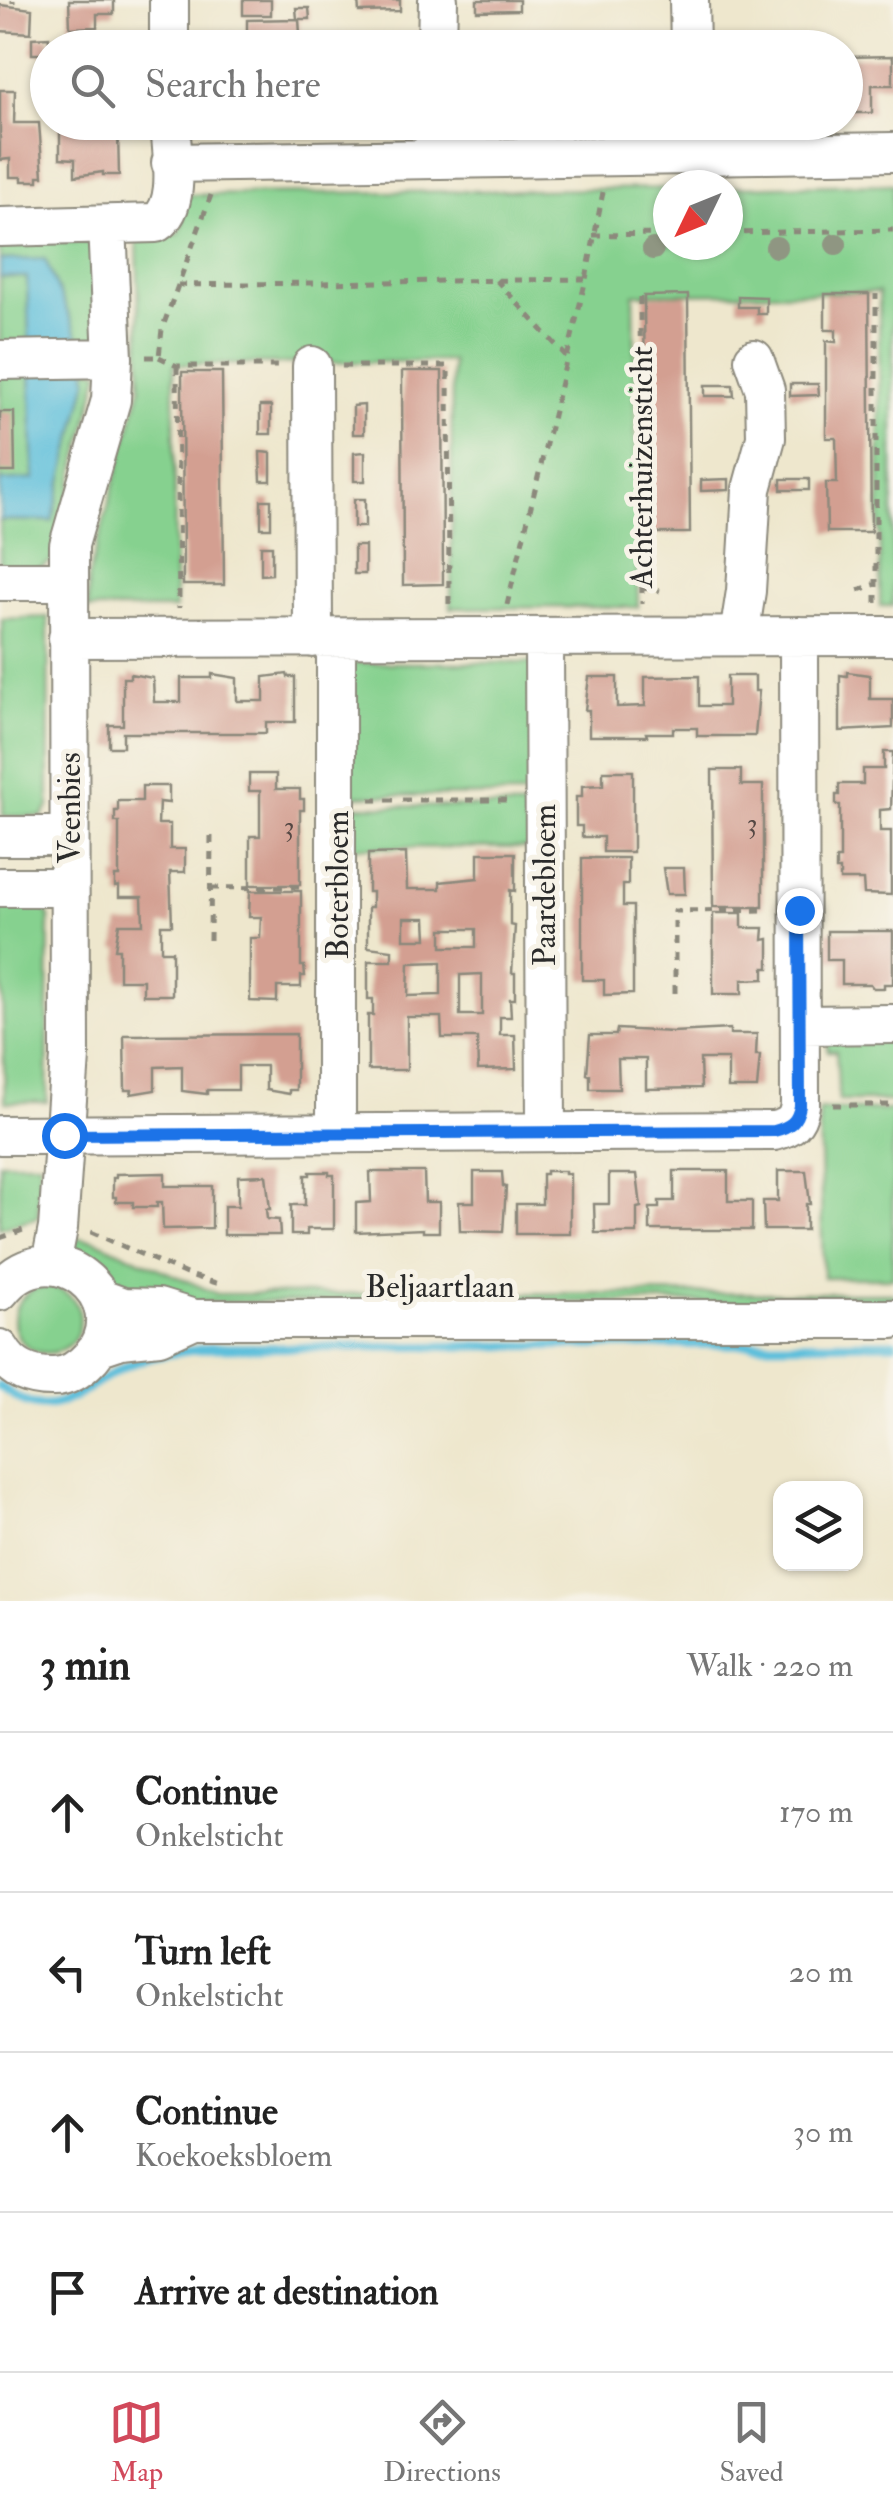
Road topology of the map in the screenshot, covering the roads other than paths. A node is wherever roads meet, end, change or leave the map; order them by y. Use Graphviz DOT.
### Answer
graph roads {
  1 [pos="168,0"];
  2 [pos="438,0"];
  3 [pos="689,0"];
  4 [pos="169,30"];
  5 [pos="437,30"];
  6 [pos="690,30"];
  7 [pos="170,140"];
  8 [pos="562,140"];
  9 [pos="707,140"];
  10 [pos="434,141"];
  11 [pos="893,152"];
  12 [pos="171,163"];
  13 [pos="107,226"];
  14 [pos="0,228"];
  15 [pos="102,359"];
  16 [pos="754,359"];
  17 [pos="10,360"];
  18 [pos="312,366"];
  19 [pos="0,581"];
  20 [pos="68,581"];
  21 [pos="740,636"];
  22 [pos="798,636"];
  23 [pos="885,636"];
  24 [pos="544,637"];
  25 [pos="68,638"];
  26 [pos="325,638"];
  27 [pos="0,836"];
  28 [pos="69,836"];
  29 [pos="0,887"];
  30 [pos="69,888"];
  31 [pos="800,1024"];
  32 [pos="893,1024"];
  33 [pos="546,1132"];
  34 [pos="336,1133"];
  35 [pos="0,1135"];
  36 [pos="64,1135"];
  37 [pos="55,1246"];
  38 [pos="0,1290"];
  39 [pos="101,1299"];
  40 [pos="893,1318"];
  41 [pos="194,1320"];
  42 [pos="100,1346"];
  43 [pos="0,1350"];
  1 -- 4 [label="street"];
  2 -- 5 [label="street"];
  3 -- 6 [label="street"];
  7 -- 12 [label="street"];
  8 -- 10 [label="street"];
  9 -- 11 [label="street"];
  10 -- 12 [label="street"];
  12 -- 13 [label="street"];
  13 -- 14 [label="street"];
  13 -- 15 [label="street, Veenbies"];
  15 -- 17 [label="street"];
  15 -- 20 [label="street, Veenbies"];
  16 -- 21 [label="street"];
  18 -- 26 [label="street"];
  19 -- 20 [label="street"];
  20 -- 25 [label="street, Veenbies"];
  21 -- 22 [label="street"];
  21 -- 24 [label="street"];
  22 -- 23 [label="street"];
  22 -- 31 [label="street"];
  24 -- 26 [label="street"];
  24 -- 33 [label="street, Paardebloem"];
  25 -- 26 [label="street"];
  25 -- 28 [label="street, Veenbies"];
  26 -- 34 [label="street, Boterbloem"];
  27 -- 28 [label="street"];
  28 -- 30 [label="street, Veenbies"];
  29 -- 30 [label="street"];
  30 -- 36 [label="street, Veenbies"];
  31 -- 32 [label="street"];
  31 -- 33 [label="street"];
  33 -- 34 [label="street"];
  34 -- 36 [label="street"];
  35 -- 36 [label="street"];
  36 -- 37 [label="street, Veenbies"];
  37 -- 38 [label="street"];
  37 -- 39 [label="street"];
  39 -- 41 [label="street, Beljaartlaan"];
  39 -- 42 [label="street"];
  40 -- 41 [label="street, Beljaartlaan"];
  41 -- 42 [label="street, Beljaartlaan"];
  42 -- 43 [label="street"];
}
